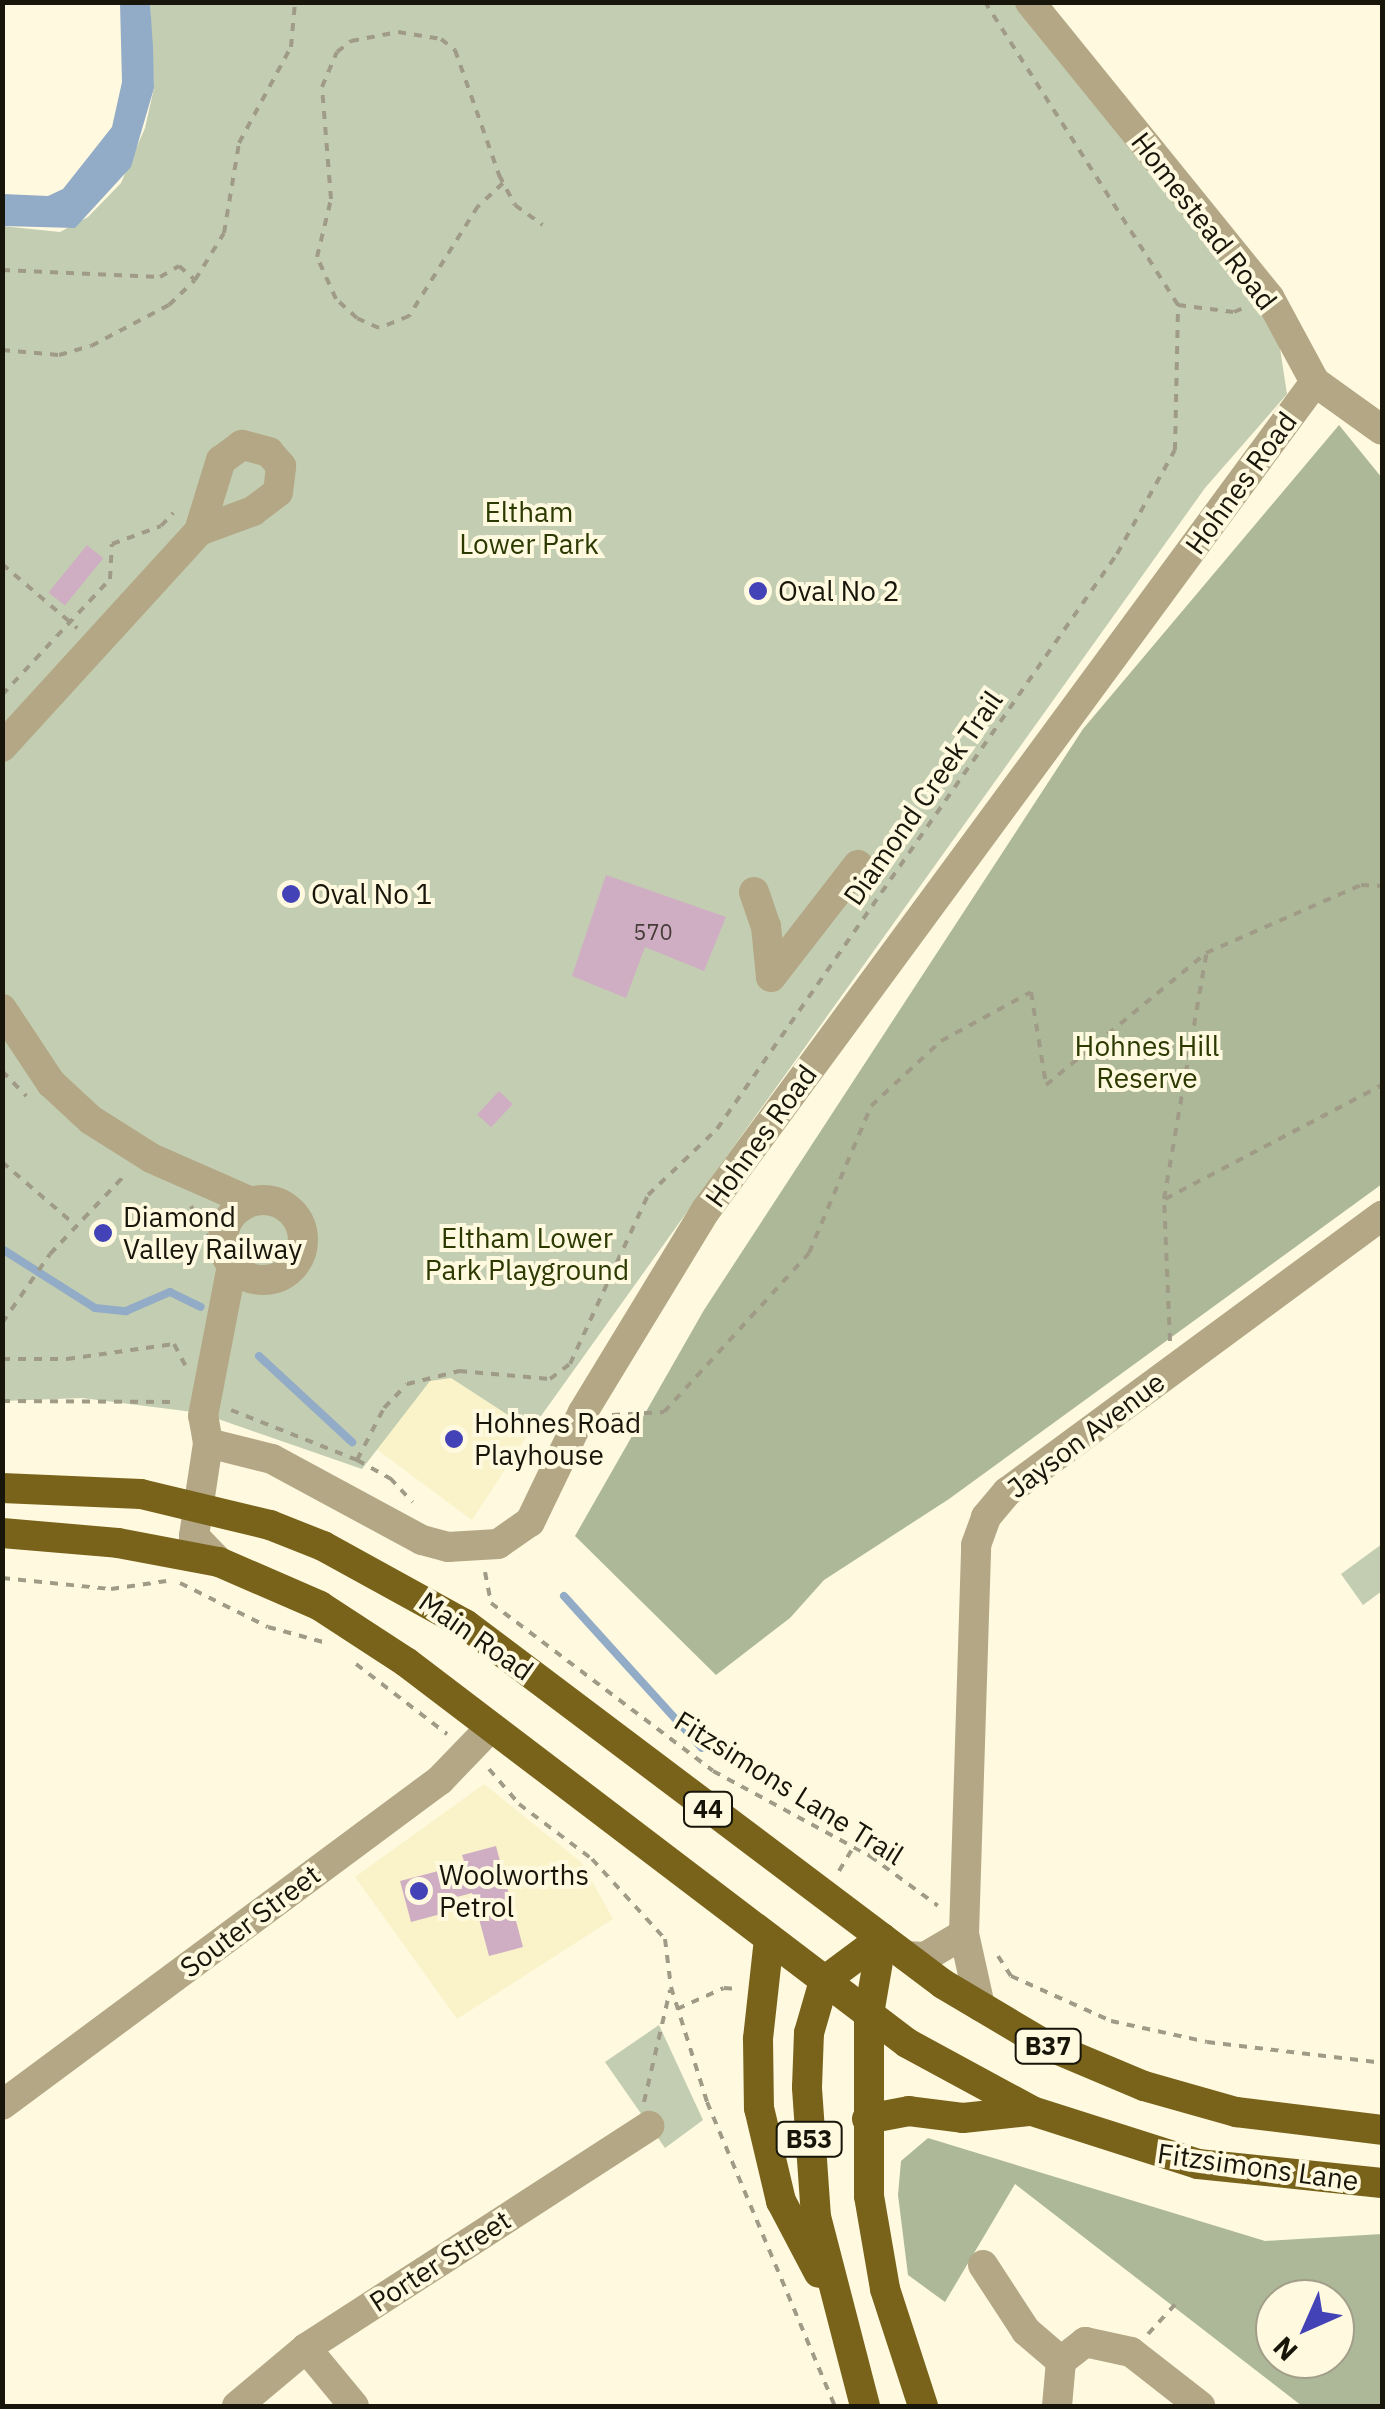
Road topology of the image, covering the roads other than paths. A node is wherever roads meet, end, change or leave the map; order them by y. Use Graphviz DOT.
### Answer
graph roads {
  1 [pos="1030,2"];
  2 [pos="1315,382"];
  3 [pos="1382,430"];
  4 [pos="199,531"];
  5 [pos="2,747"];
  6 [pos="858,864"];
  7 [pos="754,892"];
  8 [pos="2,1009"];
  9 [pos="185,1186"];
  10 [pos="249,1201"];
  11 [pos="1382,1216"];
  12 [pos="226,1224"];
  13 [pos="224,1265"];
  14 [pos="262,1282"];
  15 [pos="224,1334"];
  16 [pos="208,1443"];
  17 [pos="2,1488"];
  18 [pos="198,1506"];
  19 [pos="2,1533"];
  20 [pos="219,1562"];
  21 [pos="489,1729"];
  22 [pos="965,1927"];
  23 [pos="770,1939"];
  24 [pos="894,1947"];
  25 [pos="824,1981"];
  26 [pos="980,2006"];
  27 [pos="869,2014"];
  28 [pos="2,2105"];
  29 [pos="1032,2111"];
  30 [pos="868,2118"];
  31 [pos="650,2126"];
  32 [pos="1382,2130"];
  33 [pos="1382,2183"];
  34 [pos="982,2266"];
  35 [pos="832,2296"];
  36 [pos="306,2348"];
  37 [pos="1061,2361"];
  38 [pos="236,2406"];
  39 [pos="354,2406"];
  40 [pos="866,2406"];
  41 [pos="923,2406"];
  42 [pos="1057,2406"];
  43 [pos="1200,2406"];
  1 -- 2 [label="street, Homestead Road"];
  2 -- 3 [label="street, Homestead Road"];
  2 -- 16 [label="street, Hohnes Road"];
  4 -- 5 [label="street"];
  6 -- 7 [label="street"];
  8 -- 9 [label="street"];
  9 -- 10 [label="street"];
  9 -- 12 [label="street"];
  10 -- 12 [label="street"];
  10 -- 14 [label="street"];
  11 -- 22 [label="street, Jayson Avenue"];
  12 -- 13 [label="street"];
  13 -- 14 [label="street"];
  13 -- 15 [label="street"];
  14 -- 15 [label="street"];
  15 -- 16 [label="street"];
  16 -- 18 [label="street"];
  17 -- 18 [label="main road, Main Road / 44"];
  18 -- 20 [label="street"];
  18 -- 24 [label="main road, Main Road / 44"];
  19 -- 20 [label="main road, 44"];
  20 -- 21 [label="main road, 44"];
  21 -- 23 [label="main road, 44"];
  21 -- 28 [label="street, Souter Street"];
  22 -- 24 [label="street"];
  22 -- 26 [label="street, Jayson Avenue"];
  23 -- 25 [label="main road, 44"];
  23 -- 35 [label="main road"];
  24 -- 25 [label="main road"];
  24 -- 26 [label="main road, Fitzsimons Lane / B37"];
  24 -- 27 [label="main road, B53"];
  25 -- 27 [label="main road, 44"];
  25 -- 35 [label="main road, B53"];
  26 -- 32 [label="main road, Fitzsimons Lane / B37"];
  27 -- 29 [label="main road, Fitzsimons Lane / B37"];
  27 -- 30 [label="main road, B53"];
  29 -- 30 [label="main road"];
  29 -- 33 [label="main road, Fitzsimons Lane / B37"];
  30 -- 41 [label="main road, B53"];
  31 -- 36 [label="street, Porter Street"];
  34 -- 37 [label="street"];
  35 -- 40 [label="main road, B53"];
  36 -- 38 [label="street, Porter Street"];
  36 -- 39 [label="street"];
  37 -- 42 [label="street"];
  37 -- 43 [label="street"];
}
